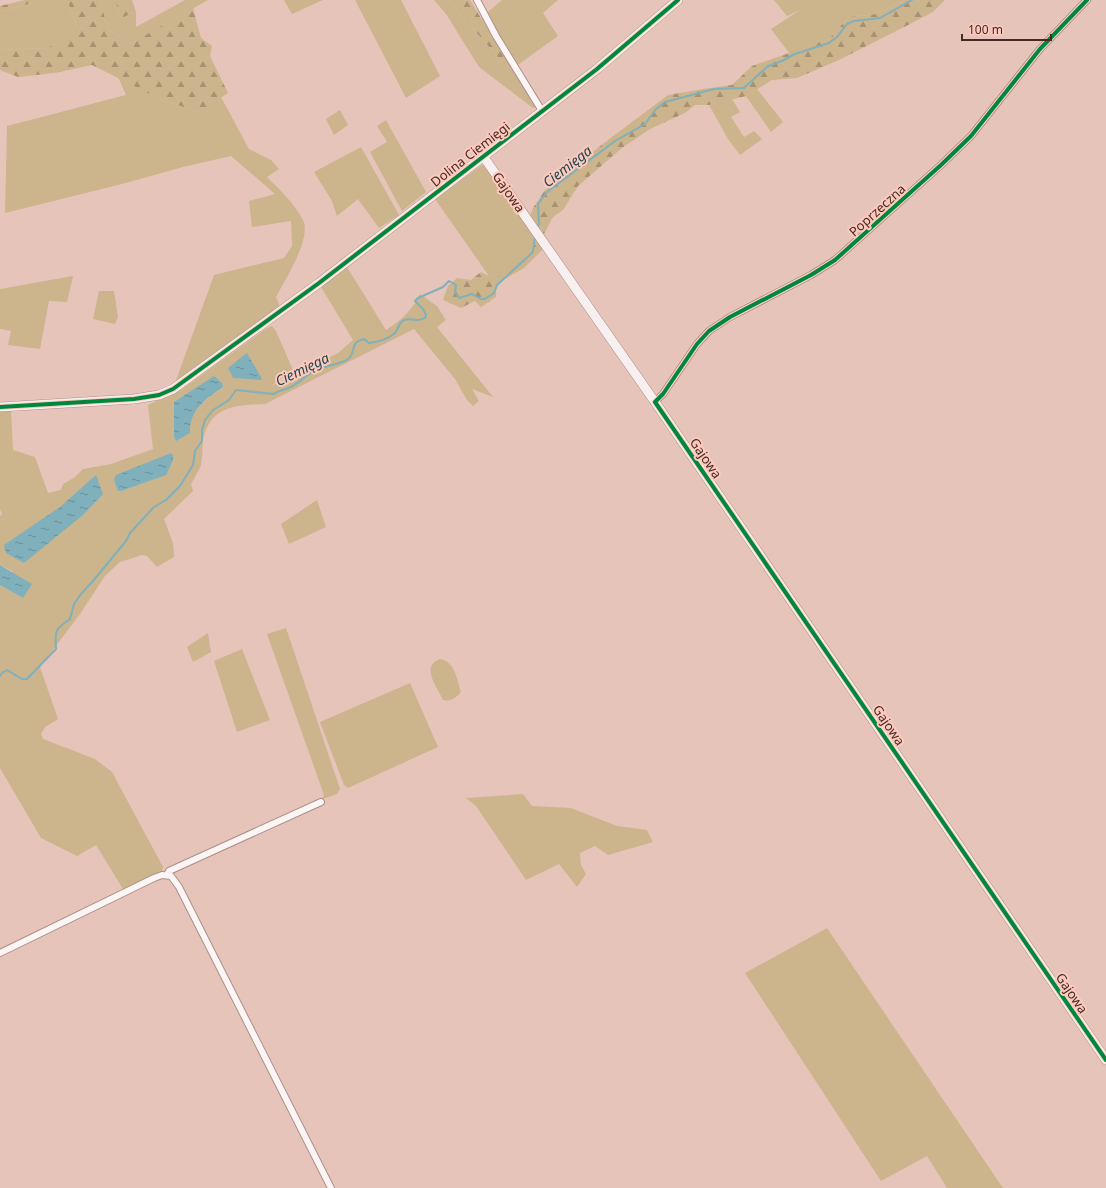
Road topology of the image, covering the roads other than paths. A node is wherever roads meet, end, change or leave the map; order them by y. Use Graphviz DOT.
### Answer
graph roads {
  1 [pos="477,0"];
  2 [pos="678,0"];
  3 [pos="1087,0"];
  4 [pos="542,111"];
  5 [pos="483,156"];
  6 [pos="655,402"];
  7 [pos="0,407"];
  8 [pos="321,802"];
  9 [pos="167,875"];
  10 [pos="0,953"];
  11 [pos="1106,1060"];
  12 [pos="331,1188"];
  1 -- 4 [label="street"];
  2 -- 4 [label="street, Dolina Ciemięgi"];
  3 -- 6 [label="street, Poprzeczna"];
  4 -- 5 [label="street, Dolina Ciemięgi"];
  5 -- 6 [label="street, Gajowa"];
  5 -- 7 [label="street, Dolina Ciemięgi"];
  6 -- 11 [label="street, Gajowa"];
  8 -- 9 [label="street"];
  9 -- 10 [label="street"];
  9 -- 12 [label="street"];
}
